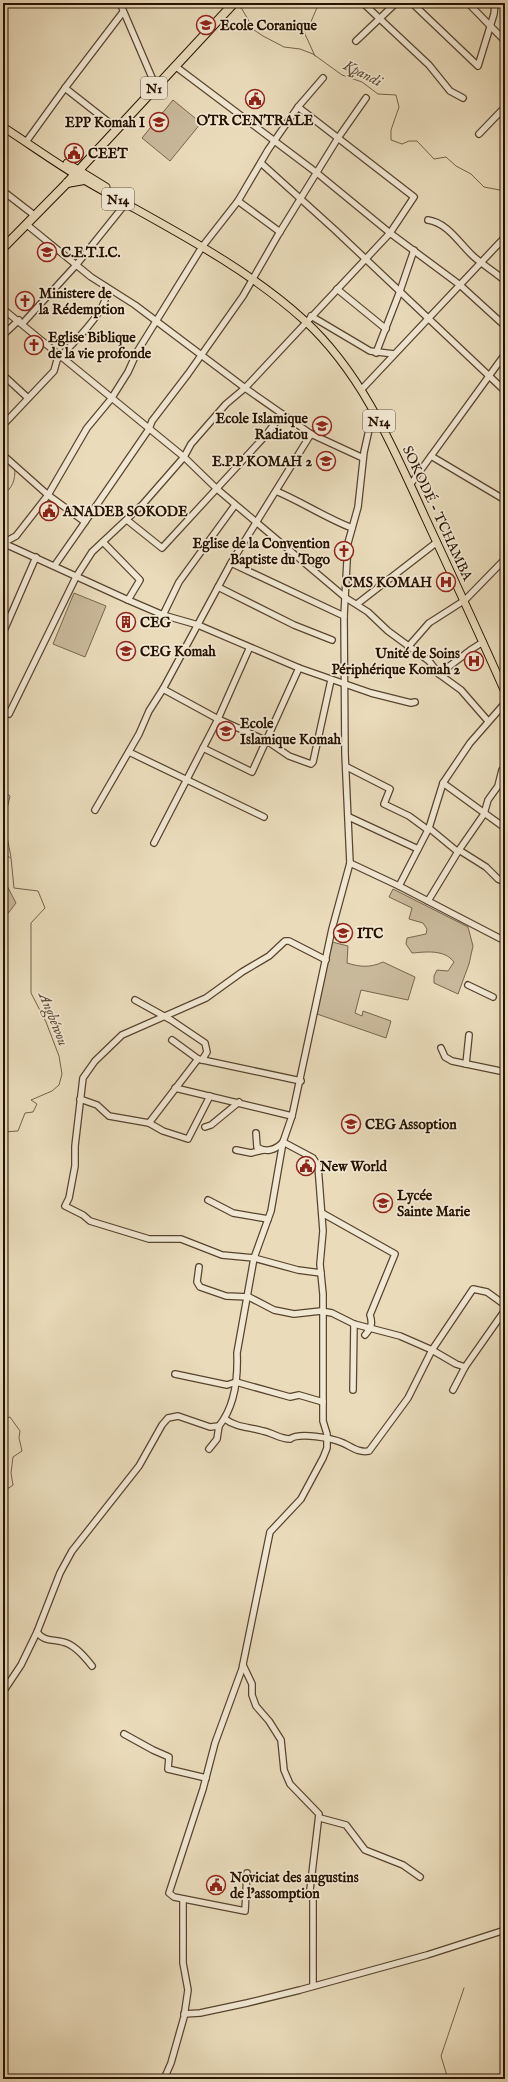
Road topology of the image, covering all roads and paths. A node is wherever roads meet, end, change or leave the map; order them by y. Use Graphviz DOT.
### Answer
graph roads {
  1 [pos="120,3"];
  2 [pos="234,3"];
  3 [pos="363,3"];
  4 [pos="396,3"];
  5 [pos="412,3"];
  6 [pos="468,3"];
  7 [pos="495,3"];
  8 [pos="124,12"];
  9 [pos="379,19"];
  10 [pos="491,26"];
  11 [pos="356,41"];
  12 [pos="505,41"];
  13 [pos="175,66"];
  14 [pos="324,78"];
  15 [pos="156,86"];
  16 [pos="65,88"];
  17 [pos="366,98"];
  18 [pos="462,98"];
  19 [pos="298,107"];
  20 [pos="505,107"];
  21 [pos="3,123"];
  22 [pos="3,127"];
  23 [pos="116,128"];
  24 [pos="480,134"];
  25 [pos="338,138"];
  26 [pos="27,140"];
  27 [pos="274,141"];
  28 [pos="261,164"];
  29 [pos="76,172"];
  30 [pos="317,173"];
  31 [pos="84,180"];
  32 [pos="67,183"];
  33 [pos="3,191"];
  34 [pos="300,200"];
  35 [pos="238,201"];
  36 [pos="126,203"];
  37 [pos="34,215"];
  38 [pos="428,220"];
  39 [pos="162,222"];
  40 [pos="26,224"];
  41 [pos="280,232"];
  42 [pos="390,232"];
  43 [pos="505,237"];
  44 [pos="202,247"];
  45 [pos="3,248"];
  46 [pos="414,250"];
  47 [pos="365,259"];
  48 [pos="482,263"];
  49 [pos="77,264"];
  50 [pos="252,279"];
  51 [pos="505,281"];
  52 [pos="460,285"];
  53 [pos="106,288"];
  54 [pos="337,289"];
  55 [pos="400,291"];
  56 [pos="3,308"];
  57 [pos="311,316"];
  58 [pos="428,317"];
  59 [pos="155,321"];
  60 [pos="21,322"];
  61 [pos="305,322"];
  62 [pos="505,326"];
  63 [pos="386,329"];
  64 [pos="3,335"];
  65 [pos="376,353"];
  66 [pos="394,354"];
  67 [pos="505,354"];
  68 [pos="61,356"];
  69 [pos="201,356"];
  70 [pos="3,374"];
  71 [pos="490,376"];
  72 [pos="245,388"];
  73 [pos="361,390"];
  74 [pos="505,391"];
  75 [pos="28,398"];
  76 [pos="111,399"];
  77 [pos="373,412"];
  78 [pos="282,414"];
  79 [pos="3,425"];
  80 [pos="149,429"];
  81 [pos="311,434"];
  82 [pos="3,455"];
  83 [pos="431,456"];
  84 [pos="184,457"];
  85 [pos="363,458"];
  86 [pos="410,485"];
  87 [pos="216,489"];
  88 [pos="276,491"];
  89 [pos="48,495"];
  90 [pos="505,500"];
  91 [pos="235,505"];
  92 [pos="127,520"];
  93 [pos="85,522"];
  94 [pos="256,522"];
  95 [pos="352,528"];
  96 [pos="103,542"];
  97 [pos="437,542"];
  98 [pos="3,543"];
  99 [pos="36,557"];
  100 [pos="231,562"];
  101 [pos="504,563"];
  102 [pos="54,565"];
  103 [pos="76,577"];
  104 [pos="218,587"];
  105 [pos="346,598"];
  106 [pos="128,600"];
  107 [pos="465,600"];
  108 [pos="357,604"];
  109 [pos="163,615"];
  110 [pos="344,616"];
  111 [pos="198,625"];
  112 [pos="3,633"];
  113 [pos="332,640"];
  114 [pos="483,642"];
  115 [pos="408,647"];
  116 [pos="249,649"];
  117 [pos="299,668"];
  118 [pos="439,674"];
  119 [pos="332,680"];
  120 [pos="344,684"];
  121 [pos="163,689"];
  122 [pos="505,692"];
  123 [pos="414,702"];
  124 [pos="505,703"];
  125 [pos="9,714"];
  126 [pos="218,719"];
  127 [pos="488,721"];
  128 [pos="267,741"];
  129 [pos="203,748"];
  130 [pos="129,752"];
  131 [pos="347,767"];
  132 [pos="505,767"];
  133 [pos="187,780"];
  134 [pos="443,783"];
  135 [pos="95,810"];
  136 [pos="484,814"];
  137 [pos="264,817"];
  138 [pos="349,817"];
  139 [pos="505,828"];
  140 [pos="428,829"];
  141 [pos="154,843"];
  142 [pos="418,850"];
  143 [pos="458,851"];
  144 [pos="350,863"];
  145 [pos="505,882"];
  146 [pos="399,886"];
  147 [pos="428,901"];
  148 [pos="505,941"];
  149 [pos="326,960"];
  150 [pos="468,985"];
  151 [pos="493,997"];
  152 [pos="135,1000"];
  153 [pos="165,1017"];
  154 [pos="469,1034"];
  155 [pos="172,1040"];
  156 [pos="441,1048"];
  157 [pos="200,1059"];
  158 [pos="466,1064"];
  159 [pos="505,1072"];
  160 [pos="301,1081"];
  161 [pos="175,1088"];
  162 [pos="210,1096"];
  163 [pos="80,1099"];
  164 [pos="239,1102"];
  165 [pos="292,1116"];
  166 [pos="149,1123"];
  167 [pos="205,1127"];
  168 [pos="256,1132"];
  169 [pos="283,1142"];
  170 [pos="236,1150"];
  171 [pos="264,1150"];
  172 [pos="208,1200"];
  173 [pos="322,1213"];
  174 [pos="268,1219"];
  175 [pos="258,1246"];
  176 [pos="254,1258"];
  177 [pos="276,1264"];
  178 [pos="199,1267"];
  179 [pos="321,1273"];
  180 [pos="249,1296"];
  181 [pos="505,1305"];
  182 [pos="505,1310"];
  183 [pos="322,1312"];
  184 [pos="354,1324"];
  185 [pos="371,1328"];
  186 [pos="365,1335"];
  187 [pos="432,1350"];
  188 [pos="465,1367"];
  189 [pos="175,1374"];
  190 [pos="236,1382"];
  191 [pos="353,1390"];
  192 [pos="453,1390"];
  193 [pos="323,1402"];
  194 [pos="225,1419"];
  195 [pos="219,1426"];
  196 [pos="327,1439"];
  197 [pos="209,1449"];
  198 [pos="37,1632"];
  199 [pos="243,1665"];
  200 [pos="92,1666"];
  201 [pos="3,1692"];
  202 [pos="124,1734"];
  203 [pos="206,1778"];
  204 [pos="320,1818"];
  205 [pos="247,1873"];
  206 [pos="420,1877"];
  207 [pos="183,1899"];
  208 [pos="505,1930"];
  209 [pos="313,1986"];
  210 [pos="184,2014"];
  211 [pos="164,2079"];
  1 -- 8 [label="street"];
  2 -- 13 [label="highway, N1"];
  3 -- 9 [label="street"];
  4 -- 9 [label="street"];
  5 -- 10 [label="street"];
  6 -- 10 [label="street"];
  7 -- 10 [label="street"];
  8 -- 15 [label="street"];
  8 -- 16 [label="street"];
  9 -- 11 [label="street"];
  9 -- 18 [label="street"];
  10 -- 12 [label="street"];
  13 -- 15 [label="highway, N1"];
  13 -- 27 [label="street"];
  14 -- 19 [label="street"];
  15 -- 23 [label="highway, N1"];
  16 -- 23 [label="street"];
  16 -- 26 [label="street"];
  17 -- 25 [label="street"];
  19 -- 25 [label="street"];
  19 -- 27 [label="street"];
  20 -- 24 [label="street"];
  21 -- 26 [label="main road"];
  22 -- 26 [label="main road"];
  23 -- 29 [label="highway, N1"];
  25 -- 30 [label="street"];
  25 -- 42 [label="street"];
  26 -- 29 [label="main road"];
  27 -- 28 [label="street"];
  27 -- 30 [label="street"];
  28 -- 34 [label="street"];
  28 -- 35 [label="street"];
  29 -- 31 [label="main road, SOKODÉ - TCHAMBA / N14"];
  29 -- 32 [label="highway, N1"];
  29 -- 39 [label="main road, SOKODÉ - TCHAMBA / N14"];
  30 -- 34 [label="street"];
  30 -- 42 [label="street"];
  31 -- 32 [label="highway"];
  31 -- 36 [label="main road, SOKODÉ - TCHAMBA / N14"];
  32 -- 37 [label="highway, N1"];
  33 -- 37 [label="street"];
  34 -- 41 [label="street"];
  34 -- 47 [label="street"];
  35 -- 41 [label="street"];
  35 -- 44 [label="street"];
  36 -- 39 [label="main road, SOKODÉ - TCHAMBA / N14"];
  36 -- 49 [label="street"];
  37 -- 40 [label="highway, N1"];
  38 -- 48 [label="street"];
  39 -- 44 [label="main road, SOKODÉ - TCHAMBA / N14"];
  40 -- 45 [label="highway, N1"];
  40 -- 49 [label="street"];
  41 -- 50 [label="street"];
  42 -- 46 [label="street"];
  42 -- 47 [label="street"];
  43 -- 48 [label="street"];
  44 -- 50 [label="main road, SOKODÉ - TCHAMBA / N14"];
  44 -- 59 [label="street"];
  46 -- 52 [label="street"];
  46 -- 55 [label="street"];
  47 -- 54 [label="street"];
  47 -- 55 [label="street"];
  48 -- 51 [label="street"];
  48 -- 52 [label="street"];
  49 -- 53 [label="street"];
  49 -- 60 [label="street"];
  50 -- 61 [label="main road, SOKODÉ - TCHAMBA / N14"];
  50 -- 69 [label="street"];
  52 -- 58 [label="street"];
  52 -- 62 [label="street"];
  53 -- 59 [label="street"];
  53 -- 68 [label="street"];
  54 -- 57 [label="street"];
  54 -- 63 [label="street"];
  55 -- 58 [label="street"];
  55 -- 63 [label="street"];
  56 -- 60 [label="street"];
  57 -- 61 [label="street"];
  57 -- 65 [label="street"];
  58 -- 66 [label="street"];
  58 -- 71 [label="street"];
  59 -- 69 [label="street"];
  59 -- 76 [label="street"];
  60 -- 64 [label="street"];
  60 -- 68 [label="street"];
  61 -- 72 [label="street"];
  61 -- 73 [label="main road, SOKODÉ - TCHAMBA / N14"];
  63 -- 65 [label="street"];
  65 -- 66 [label="street"];
  66 -- 73 [label="street"];
  67 -- 71 [label="street"];
  68 -- 75 [label="street"];
  68 -- 76 [label="street"];
  69 -- 72 [label="street"];
  69 -- 80 [label="street"];
  70 -- 75 [label="street"];
  71 -- 74 [label="street"];
  71 -- 83 [label="street"];
  72 -- 78 [label="street"];
  72 -- 84 [label="street"];
  73 -- 77 [label="main road, SOKODÉ - TCHAMBA / N14"];
  75 -- 79 [label="street"];
  76 -- 80 [label="street"];
  76 -- 89 [label="street"];
  77 -- 85 [label="street"];
  77 -- 86 [label="main road, SOKODÉ - TCHAMBA / N14"];
  78 -- 81 [label="street"];
  78 -- 87 [label="street"];
  80 -- 84 [label="street"];
  80 -- 93 [label="street"];
  81 -- 85 [label="street"];
  81 -- 88 [label="street"];
  82 -- 89 [label="street"];
  83 -- 86 [label="street"];
  83 -- 90 [label="street"];
  84 -- 87 [label="street"];
  84 -- 92 [label="street"];
  85 -- 95 [label="street"];
  86 -- 97 [label="main road, SOKODÉ - TCHAMBA / N14"];
  87 -- 91 [label="street"];
  87 -- 92 [label="street"];
  88 -- 94 [label="street"];
  88 -- 95 [label="street"];
  89 -- 93 [label="street"];
  89 -- 98 [label="street"];
  91 -- 94 [label="street"];
  91 -- 109 [label="street"];
  92 -- 96 [label="street"];
  93 -- 102 [label="street"];
  94 -- 100 [label="street"];
  94 -- 105 [label="street"];
  95 -- 105 [label="street"];
  96 -- 103 [label="street"];
  96 -- 106 [label="street"];
  97 -- 107 [label="main road, SOKODÉ - TCHAMBA / N14"];
  97 -- 108 [label="street"];
  98 -- 99 [label="street"];
  99 -- 102 [label="street"];
  99 -- 112 [label="street"];
  100 -- 104 [label="street"];
  100 -- 110 [label="street"];
  101 -- 107 [label="street"];
  102 -- 103 [label="street"];
  103 -- 106 [label="street"];
  103 -- 125 [label="street"];
  104 -- 111 [label="street"];
  104 -- 113 [label="street"];
  105 -- 108 [label="street"];
  105 -- 110 [label="street"];
  106 -- 109 [label="street"];
  107 -- 114 [label="main road, SOKODÉ - TCHAMBA / N14"];
  107 -- 115 [label="street"];
  108 -- 115 [label="street"];
  109 -- 111 [label="street"];
  110 -- 120 [label="street"];
  111 -- 116 [label="street"];
  111 -- 121 [label="street"];
  114 -- 118 [label="street"];
  114 -- 122 [label="main road, SOKODÉ - TCHAMBA / N14"];
  115 -- 118 [label="street"];
  116 -- 117 [label="street"];
  116 -- 126 [label="street"];
  117 -- 119 [label="street"];
  117 -- 128 [label="street"];
  118 -- 127 [label="street"];
  119 -- 120 [label="street"];
  119 -- 128 [label="street"];
  120 -- 123 [label="street"];
  120 -- 131 [label="street"];
  121 -- 126 [label="street"];
  121 -- 130 [label="street"];
  124 -- 127 [label="street"];
  126 -- 128 [label="street"];
  126 -- 129 [label="street"];
  127 -- 134 [label="street"];
  128 -- 129 [label="street"];
  129 -- 133 [label="street"];
  130 -- 133 [label="street"];
  130 -- 135 [label="street"];
  131 -- 138 [label="street"];
  131 -- 140 [label="street"];
  132 -- 136 [label="street"];
  133 -- 137 [label="street"];
  133 -- 141 [label="street"];
  134 -- 136 [label="street"];
  134 -- 140 [label="street"];
  136 -- 139 [label="street"];
  136 -- 143 [label="street"];
  138 -- 142 [label="street"];
  138 -- 144 [label="street"];
  140 -- 142 [label="street"];
  140 -- 143 [label="street"];
  142 -- 146 [label="street"];
  143 -- 145 [label="street"];
  143 -- 147 [label="street"];
  144 -- 146 [label="street"];
  144 -- 149 [label="street"];
  146 -- 147 [label="street"];
  147 -- 148 [label="street"];
  149 -- 153 [label="street"];
  149 -- 160 [label="street"];
  150 -- 151 [label="street"];
  152 -- 153 [label="street"];
  153 -- 157 [label="street"];
  153 -- 163 [label="street"];
  154 -- 158 [label="street"];
  155 -- 157 [label="street"];
  156 -- 158 [label="street"];
  157 -- 160 [label="street"];
  157 -- 161 [label="street"];
  158 -- 159 [label="street"];
  160 -- 165 [label="street"];
  161 -- 162 [label="street"];
  161 -- 166 [label="street"];
  162 -- 164 [label="street"];
  162 -- 166 [label="street"];
  163 -- 166 [label="street"];
  163 -- 176 [label="street"];
  164 -- 165 [label="street"];
  164 -- 167 [label="street"];
  165 -- 169 [label="street"];
  168 -- 171 [label="street"];
  169 -- 171 [label="street"];
  169 -- 173 [label="street"];
  169 -- 174 [label="street"];
  170 -- 171 [label="street"];
  172 -- 174 [label="street"];
  173 -- 179 [label="street"];
  173 -- 185 [label="street"];
  174 -- 175 [label="street"];
  175 -- 176 [label="street"];
  175 -- 177 [label="street"];
  176 -- 177 [label="street"];
  176 -- 180 [label="street"];
  177 -- 179 [label="street"];
  178 -- 180 [label="street"];
  179 -- 183 [label="street"];
  180 -- 183 [label="street"];
  180 -- 190 [label="street"];
  181 -- 187 [label="street"];
  182 -- 188 [label="street"];
  183 -- 184 [label="street"];
  183 -- 193 [label="street"];
  184 -- 185 [label="street"];
  184 -- 191 [label="street"];
  185 -- 186 [label="street"];
  185 -- 187 [label="street"];
  187 -- 188 [label="street"];
  187 -- 196 [label="street"];
  188 -- 192 [label="street"];
  189 -- 190 [label="street"];
  190 -- 193 [label="street"];
  190 -- 194 [label="street"];
  193 -- 196 [label="street"];
  194 -- 195 [label="street"];
  194 -- 196 [label="street"];
  195 -- 197 [label="street"];
  195 -- 198 [label="street"];
  196 -- 199 [label="street"];
  198 -- 200 [label="street"];
  198 -- 201 [label="street"];
  199 -- 203 [label="street"];
  199 -- 204 [label="street"];
  202 -- 203 [label="street"];
  203 -- 207 [label="street"];
  204 -- 206 [label="street"];
  204 -- 209 [label="street"];
  205 -- 207 [label="street"];
  207 -- 210 [label="street"];
  208 -- 209 [label="street"];
  209 -- 210 [label="street"];
  210 -- 211 [label="street"];
}
